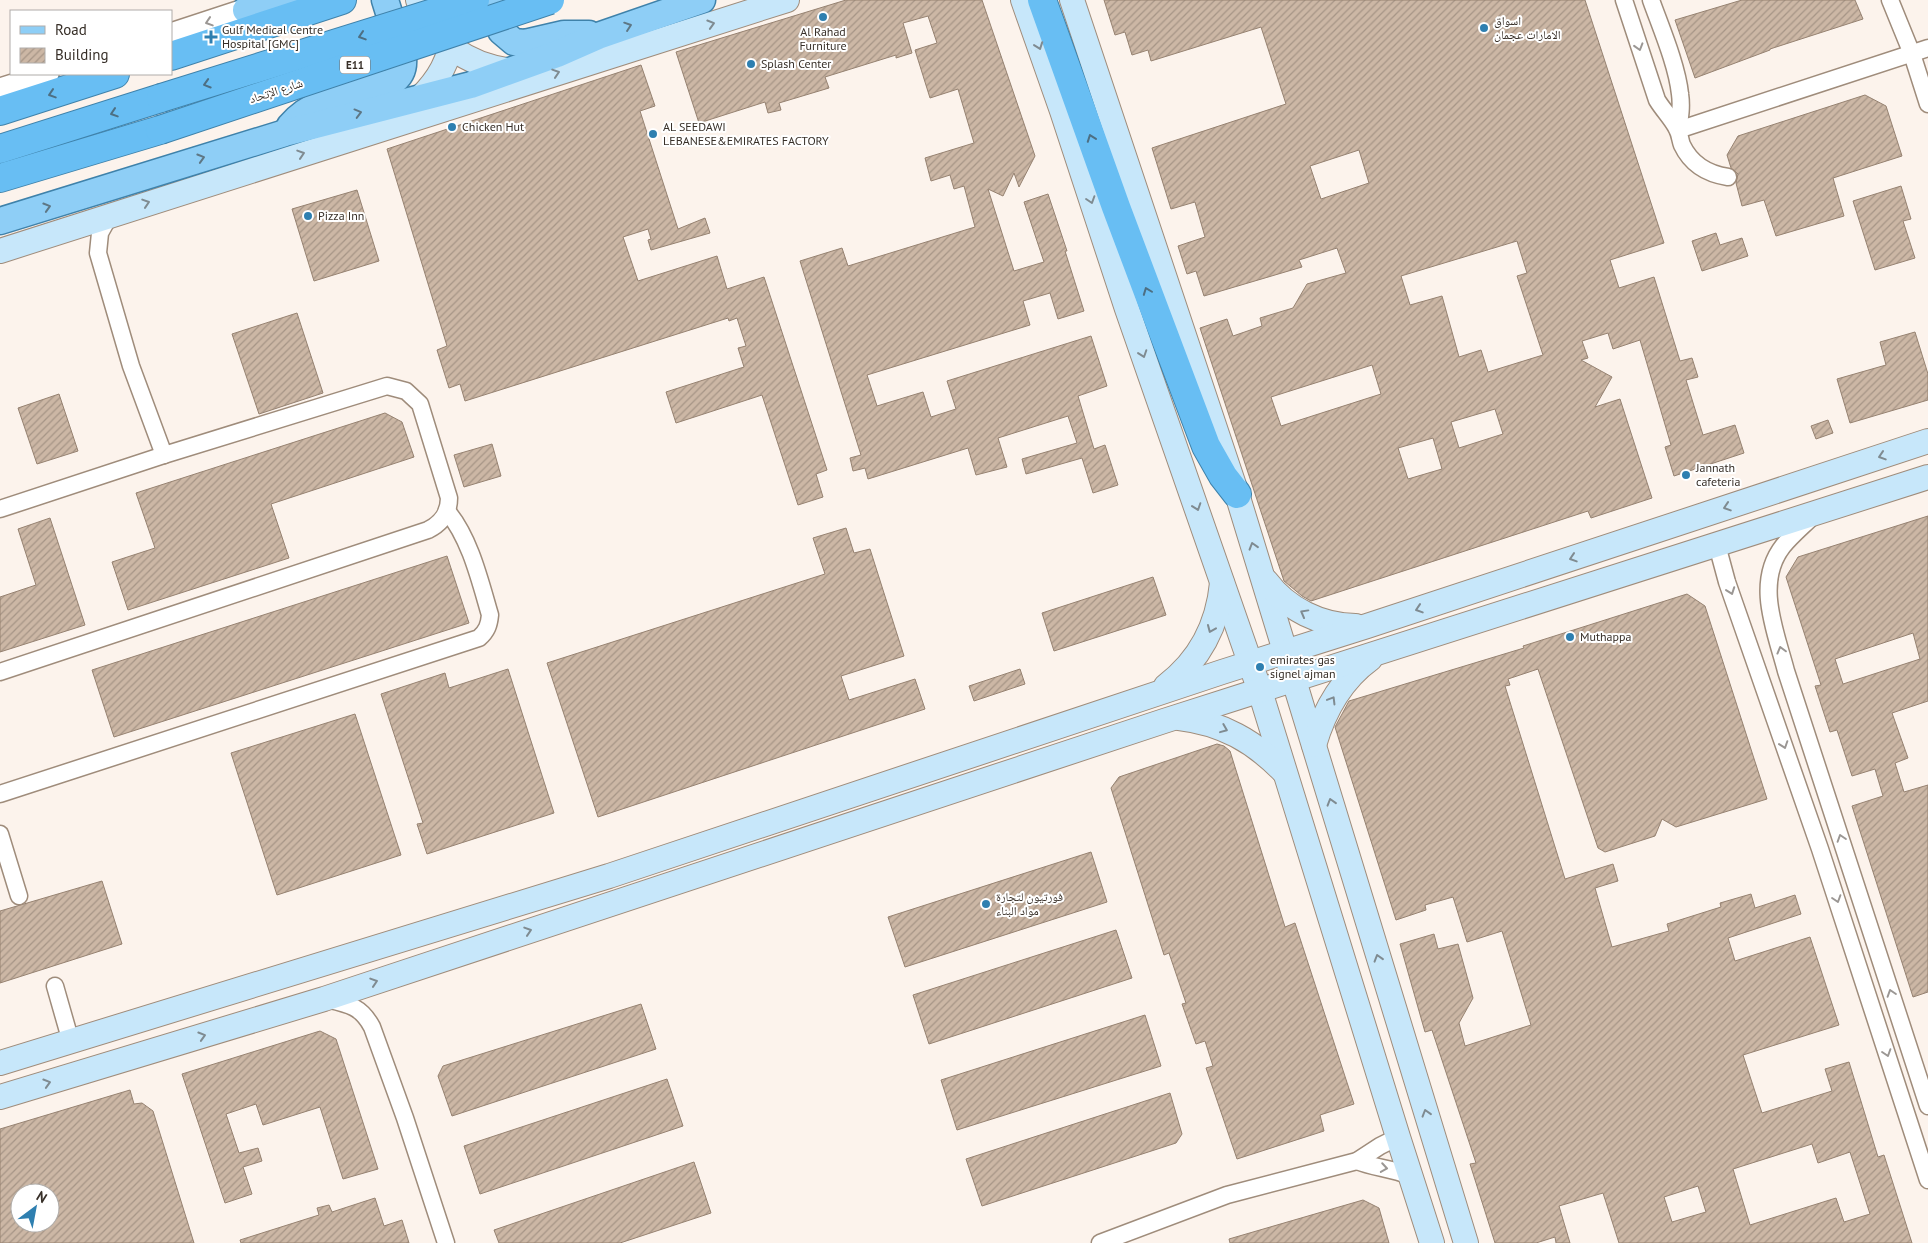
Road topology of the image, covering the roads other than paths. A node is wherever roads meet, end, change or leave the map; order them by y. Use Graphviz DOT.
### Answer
graph roads {
  1 [pos="271,0"];
  2 [pos="297,0"];
  3 [pos="342,0"];
  4 [pos="385,0"];
  5 [pos="418,0"];
  6 [pos="450,0"];
  7 [pos="475,0"];
  8 [pos="490,0"];
  9 [pos="550,0"];
  10 [pos="702,0"];
  11 [pos="788,0"];
  12 [pos="1023,0"];
  13 [pos="1042,0"];
  14 [pos="1072,0"];
  15 [pos="1624,0"];
  16 [pos="1651,0"];
  17 [pos="1890,0"];
  18 [pos="246,10"];
  19 [pos="172,34"];
  20 [pos="598,36"];
  21 [pos="452,47"];
  22 [pos="1928,48"];
  23 [pos="1912,54"];
  24 [pos="172,56"];
  25 [pos="514,70"];
  26 [pos="45,75"];
  27 [pos="112,75"];
  28 [pos="0,89"];
  29 [pos="420,98"];
  30 [pos="1928,104"];
  31 [pos="0,111"];
  32 [pos="1678,130"];
  33 [pos="285,133"];
  34 [pos="0,149"];
  35 [pos="1728,177"];
  36 [pos="0,178"];
  37 [pos="110,215"];
  38 [pos="0,221"];
  39 [pos="66,229"];
  40 [pos="0,250"];
  41 [pos="98,253"];
  42 [pos="1928,441"];
  43 [pos="164,455"];
  44 [pos="1928,476"];
  45 [pos="1237,494"];
  46 [pos="0,509"];
  47 [pos="447,511"];
  48 [pos="1816,513"];
  49 [pos="1717,545"];
  50 [pos="1262,575"];
  51 [pos="1222,582"];
  52 [pos="1367,626"];
  53 [pos="1286,652"];
  54 [pos="1378,654"];
  55 [pos="1251,663"];
  56 [pos="1786,671"];
  57 [pos="0,672"];
  58 [pos="1762,679"];
  59 [pos="1294,680"];
  60 [pos="1260,691"];
  61 [pos="1154,694"];
  62 [pos="1177,718"];
  63 [pos="1314,745"];
  64 [pos="1286,773"];
  65 [pos="0,794"];
  66 [pos="0,834"];
  67 [pos="19,896"];
  68 [pos="55,986"];
  69 [pos="324,999"];
  70 [pos="71,1042"];
  71 [pos="0,1063"];
  72 [pos="0,1097"];
  73 [pos="1928,1106"];
  74 [pos="1398,1137"];
  75 [pos="1357,1162"];
  76 [pos="1410,1176"];
  77 [pos="1928,1180"];
  78 [pos="446,1243"];
  79 [pos="1100,1243"];
  80 [pos="1432,1243"];
  81 [pos="1457,1243"];
  82 [pos="1466,1243"];
  1 -- 18 [label="street"];
  2 -- 18 [label="main road"];
  3 -- 24 [label="highway"];
  4 -- 33 [label="main road"];
  5 -- 21 [label="main road"];
  6 -- 21 [label="main road"];
  7 -- 34 [label="highway, one-way, bridge"];
  8 -- 20 [label="main road"];
  9 -- 36 [label="highway, شارع الإتحاد / E11, bridge"];
  20 -- 10 [label="main road, one-way"];
  37 -- 11 [label="main road, one-way"];
  12 -- 51 [label="main road, one-way"];
  45 -- 13 [label="highway, one-way"];
  14 -- 45 [label="main road"];
  15 -- 32 [label="street, one-way"];
  16 -- 32 [label="street"];
  17 -- 23 [label="street"];
  18 -- 19 [label="street, one-way"];
  20 -- 25 [label="main road"];
  21 -- 25 [label="main road"];
  21 -- 29 [label="main road"];
  22 -- 23 [label="street"];
  23 -- 30 [label="street"];
  23 -- 32 [label="street"];
  25 -- 29 [label="main road"];
  26 -- 28 [label="street"];
  27 -- 31 [label="highway, one-way"];
  33 -- 29 [label="main road, one-way"];
  32 -- 35 [label="street"];
  38 -- 33 [label="main road, one-way"];
  37 -- 39 [label="main road"];
  37 -- 41 [label="street"];
  39 -- 40 [label="main road"];
  39 -- 41 [label="street"];
  41 -- 43 [label="street"];
  42 -- 52 [label="main road, one-way"];
  43 -- 46 [label="street"];
  43 -- 47 [label="street"];
  44 -- 48 [label="main road"];
  50 -- 45 [label="main road, one-way"];
  47 -- 57 [label="street"];
  47 -- 65 [label="street"];
  48 -- 49 [label="main road"];
  56 -- 48 [label="street, one-way"];
  49 -- 54 [label="main road"];
  49 -- 58 [label="street, one-way"];
  52 -- 50 [label="main road, one-way"];
  50 -- 53 [label="main road"];
  51 -- 55 [label="main road"];
  51 -- 61 [label="main road, one-way"];
  52 -- 53 [label="main road"];
  53 -- 55 [label="main road"];
  53 -- 59 [label="main road"];
  54 -- 59 [label="main road"];
  63 -- 54 [label="main road, one-way"];
  55 -- 60 [label="main road"];
  55 -- 61 [label="main road"];
  56 -- 58 [label="street"];
  73 -- 56 [label="street, one-way"];
  58 -- 77 [label="street, one-way"];
  59 -- 60 [label="main road"];
  59 -- 63 [label="main road"];
  60 -- 62 [label="main road"];
  60 -- 64 [label="main road"];
  61 -- 70 [label="main road"];
  62 -- 64 [label="main road, one-way"];
  69 -- 62 [label="main road, one-way"];
  82 -- 63 [label="main road, one-way"];
  64 -- 74 [label="main road"];
  66 -- 67 [label="street"];
  68 -- 70 [label="street"];
  72 -- 69 [label="main road, one-way"];
  69 -- 78 [label="street"];
  70 -- 71 [label="main road"];
  74 -- 75 [label="street"];
  74 -- 76 [label="main road"];
  74 -- 81 [label="main road"];
  75 -- 76 [label="street, one-way"];
  75 -- 79 [label="street"];
  76 -- 80 [label="main road"];
}
